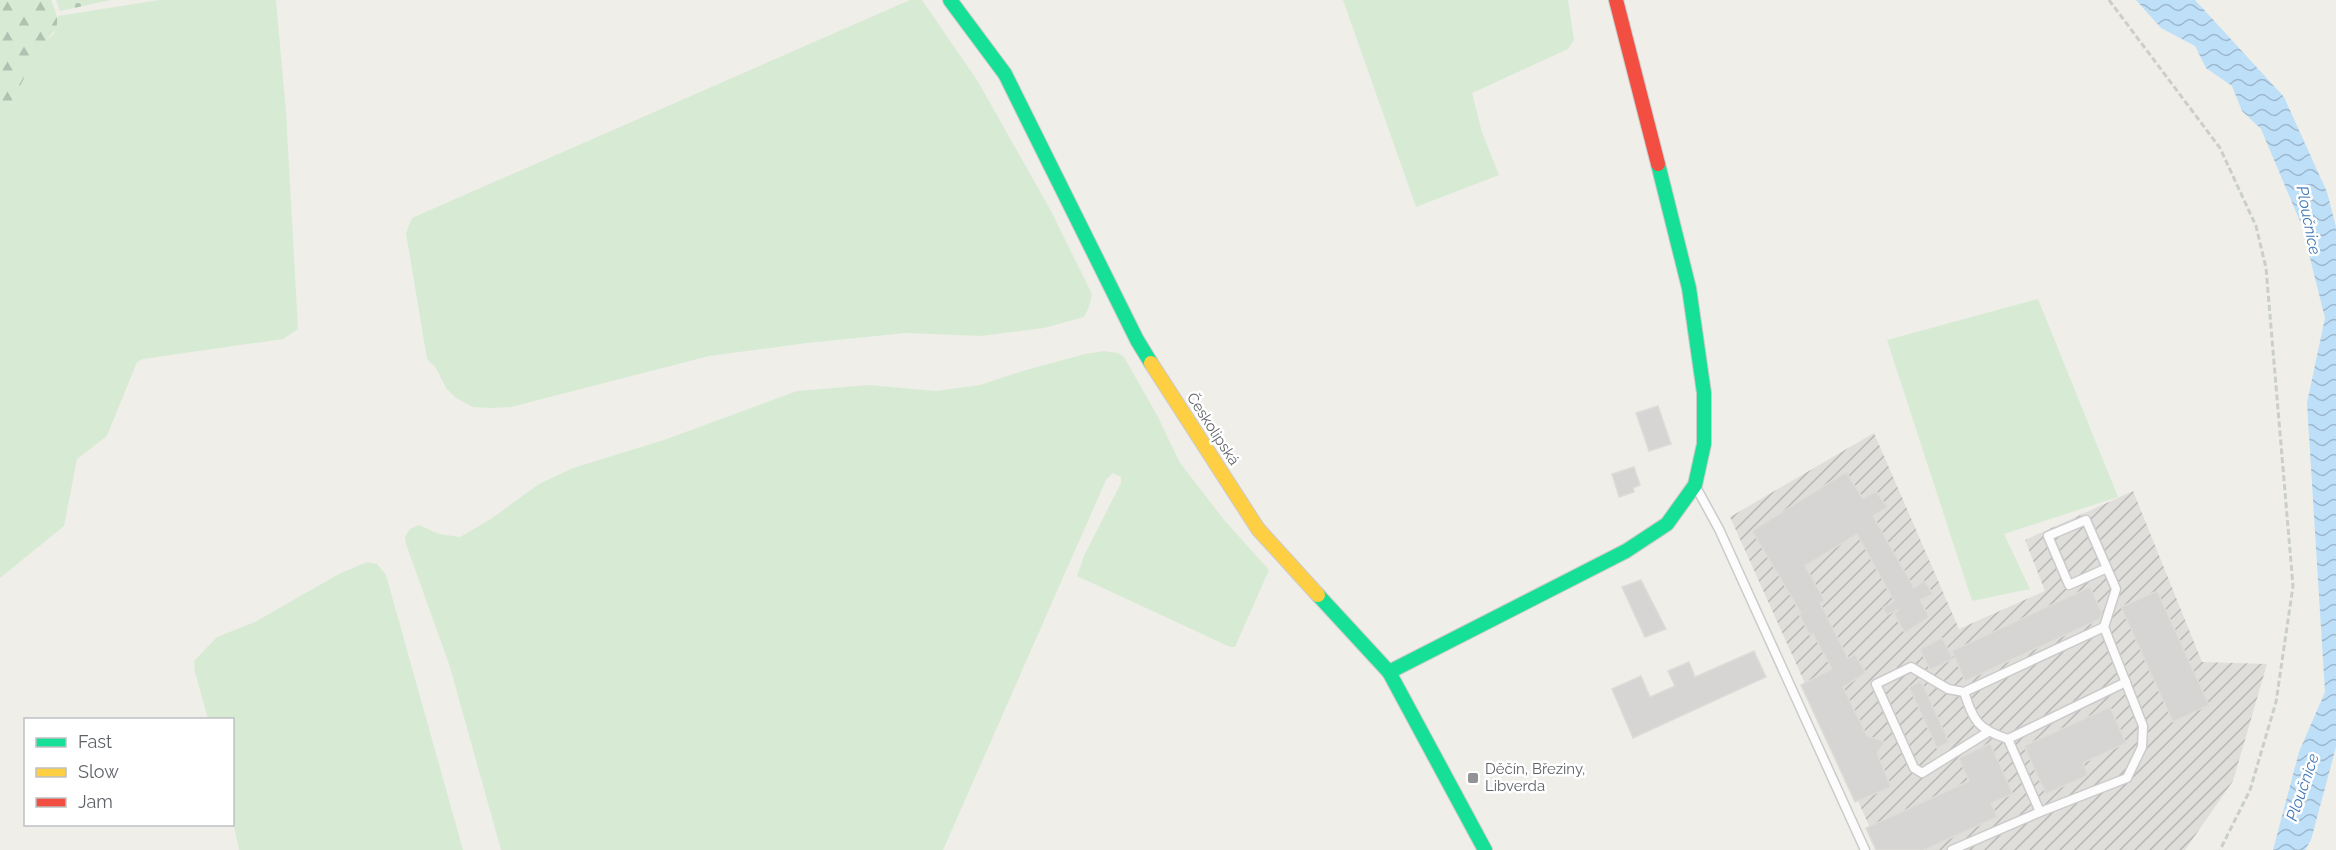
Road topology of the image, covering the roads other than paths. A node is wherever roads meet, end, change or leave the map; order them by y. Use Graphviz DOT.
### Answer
graph roads {
  1 [pos="950,0"];
  2 [pos="1616,0"];
  3 [pos="1695,485"];
  4 [pos="2107,568"];
  5 [pos="2104,627"];
  6 [pos="1389,672"];
  7 [pos="2126,682"];
  8 [pos="1964,692"];
  9 [pos="1988,732"];
  10 [pos="2008,739"];
  11 [pos="2040,812"];
  12 [pos="1485,850"];
  13 [pos="1865,850"];
  14 [pos="1952,850"];
  1 -- 6 [label="main road, Českolipská"];
  2 -- 3 [label="main road"];
  3 -- 6 [label="main road"];
  3 -- 13 [label="lane"];
  4 -- 4 [label="lane"];
  4 -- 5 [label="lane"];
  5 -- 7 [label="lane"];
  5 -- 8 [label="lane"];
  6 -- 12 [label="main road, Českolipská"];
  7 -- 10 [label="lane"];
  7 -- 11 [label="lane"];
  8 -- 9 [label="lane"];
  8 -- 9 [label="lane"];
  9 -- 10 [label="lane"];
  10 -- 11 [label="lane"];
  11 -- 14 [label="lane"];
}
